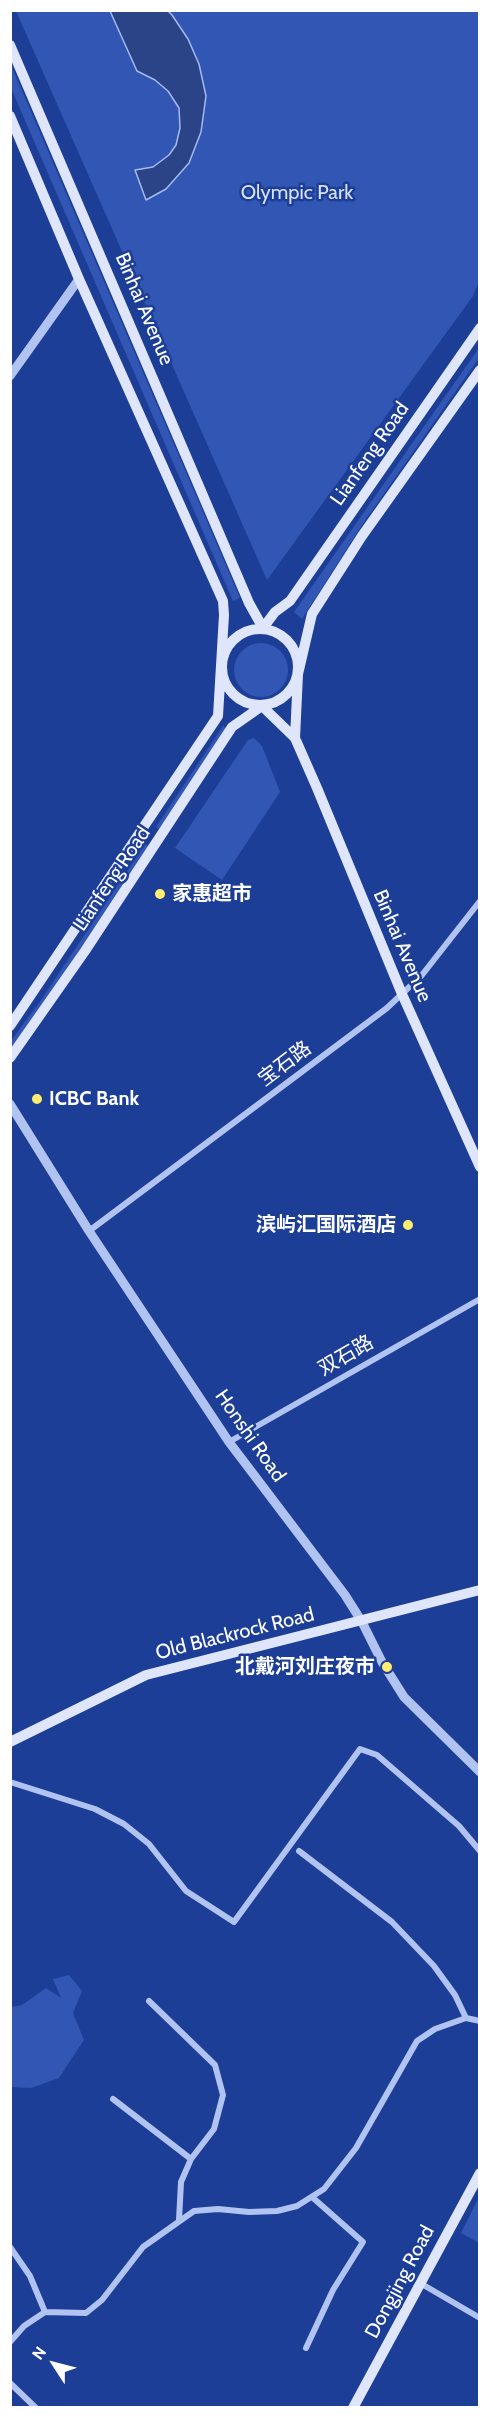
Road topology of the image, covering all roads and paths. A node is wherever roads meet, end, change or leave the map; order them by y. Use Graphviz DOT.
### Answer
graph roads {
  1 [pos="10,45"];
  2 [pos="10,116"];
  3 [pos="79,279"];
  4 [pos="480,328"];
  5 [pos="480,370"];
  6 [pos="10,376"];
  7 [pos="263,628"];
  8 [pos="221,667"];
  9 [pos="298,674"];
  10 [pos="262,706"];
  11 [pos="295,738"];
  12 [pos="480,901"];
  13 [pos="402,994"];
  14 [pos="10,1026"];
  15 [pos="10,1058"];
  16 [pos="10,1104"];
  17 [pos="480,1167"];
  18 [pos="89,1231"];
  19 [pos="480,1299"];
  20 [pos="230,1442"];
  21 [pos="480,1590"];
  22 [pos="362,1622"];
  23 [pos="10,1742"];
  24 [pos="480,1772"];
  25 [pos="10,1782"];
  26 [pos="299,1851"];
  27 [pos="480,1851"];
  28 [pos="149,2001"];
  29 [pos="466,2018"];
  30 [pos="480,2021"];
  31 [pos="113,2099"];
  32 [pos="191,2160"];
  33 [pos="480,2173"];
  34 [pos="312,2197"];
  35 [pos="179,2220"];
  36 [pos="10,2247"];
  37 [pos="420,2283"];
  38 [pos="45,2312"];
  39 [pos="480,2319"];
  40 [pos="10,2342"];
  41 [pos="306,2348"];
  42 [pos="10,2383"];
  43 [pos="36,2408"];
  44 [pos="353,2408"];
  1 -- 7 [label="main road, Binhai Avenue"];
  2 -- 3 [label="main road"];
  3 -- 6 [label="street"];
  3 -- 8 [label="main road"];
  4 -- 7 [label="main road, Lianfeng Road"];
  5 -- 9 [label="main road, Lianfeng Road"];
  7 -- 8 [label="main road"];
  7 -- 9 [label="main road"];
  8 -- 10 [label="main road"];
  8 -- 14 [label="main road, Lianfeng Road"];
  9 -- 10 [label="main road"];
  9 -- 11 [label="main road"];
  10 -- 11 [label="main road"];
  10 -- 15 [label="main road, Lianfeng Road"];
  11 -- 13 [label="main road, Binhai Avenue"];
  12 -- 13 [label="street, 宝石路"];
  13 -- 17 [label="main road, Binhai Avenue"];
  13 -- 18 [label="street, 宝石路"];
  16 -- 18 [label="street, Honshi Road"];
  18 -- 20 [label="street, Honshi Road"];
  19 -- 20 [label="street, 双石路"];
  20 -- 22 [label="street, Honshi Road"];
  21 -- 22 [label="main road, Old Blackrock Road"];
  22 -- 23 [label="main road, Old Blackrock Road"];
  22 -- 24 [label="street, Honshi Road"];
  25 -- 27 [label="street"];
  26 -- 29 [label="street"];
  28 -- 32 [label="street"];
  29 -- 30 [label="street"];
  29 -- 34 [label="street"];
  31 -- 32 [label="street"];
  32 -- 35 [label="street"];
  33 -- 37 [label="main road, Dongjing Road"];
  34 -- 35 [label="street"];
  34 -- 41 [label="street"];
  35 -- 38 [label="street"];
  36 -- 38 [label="street"];
  37 -- 39 [label="street"];
  37 -- 44 [label="main road, Dongjing Road"];
  38 -- 40 [label="street"];
  42 -- 43 [label="street"];
}
